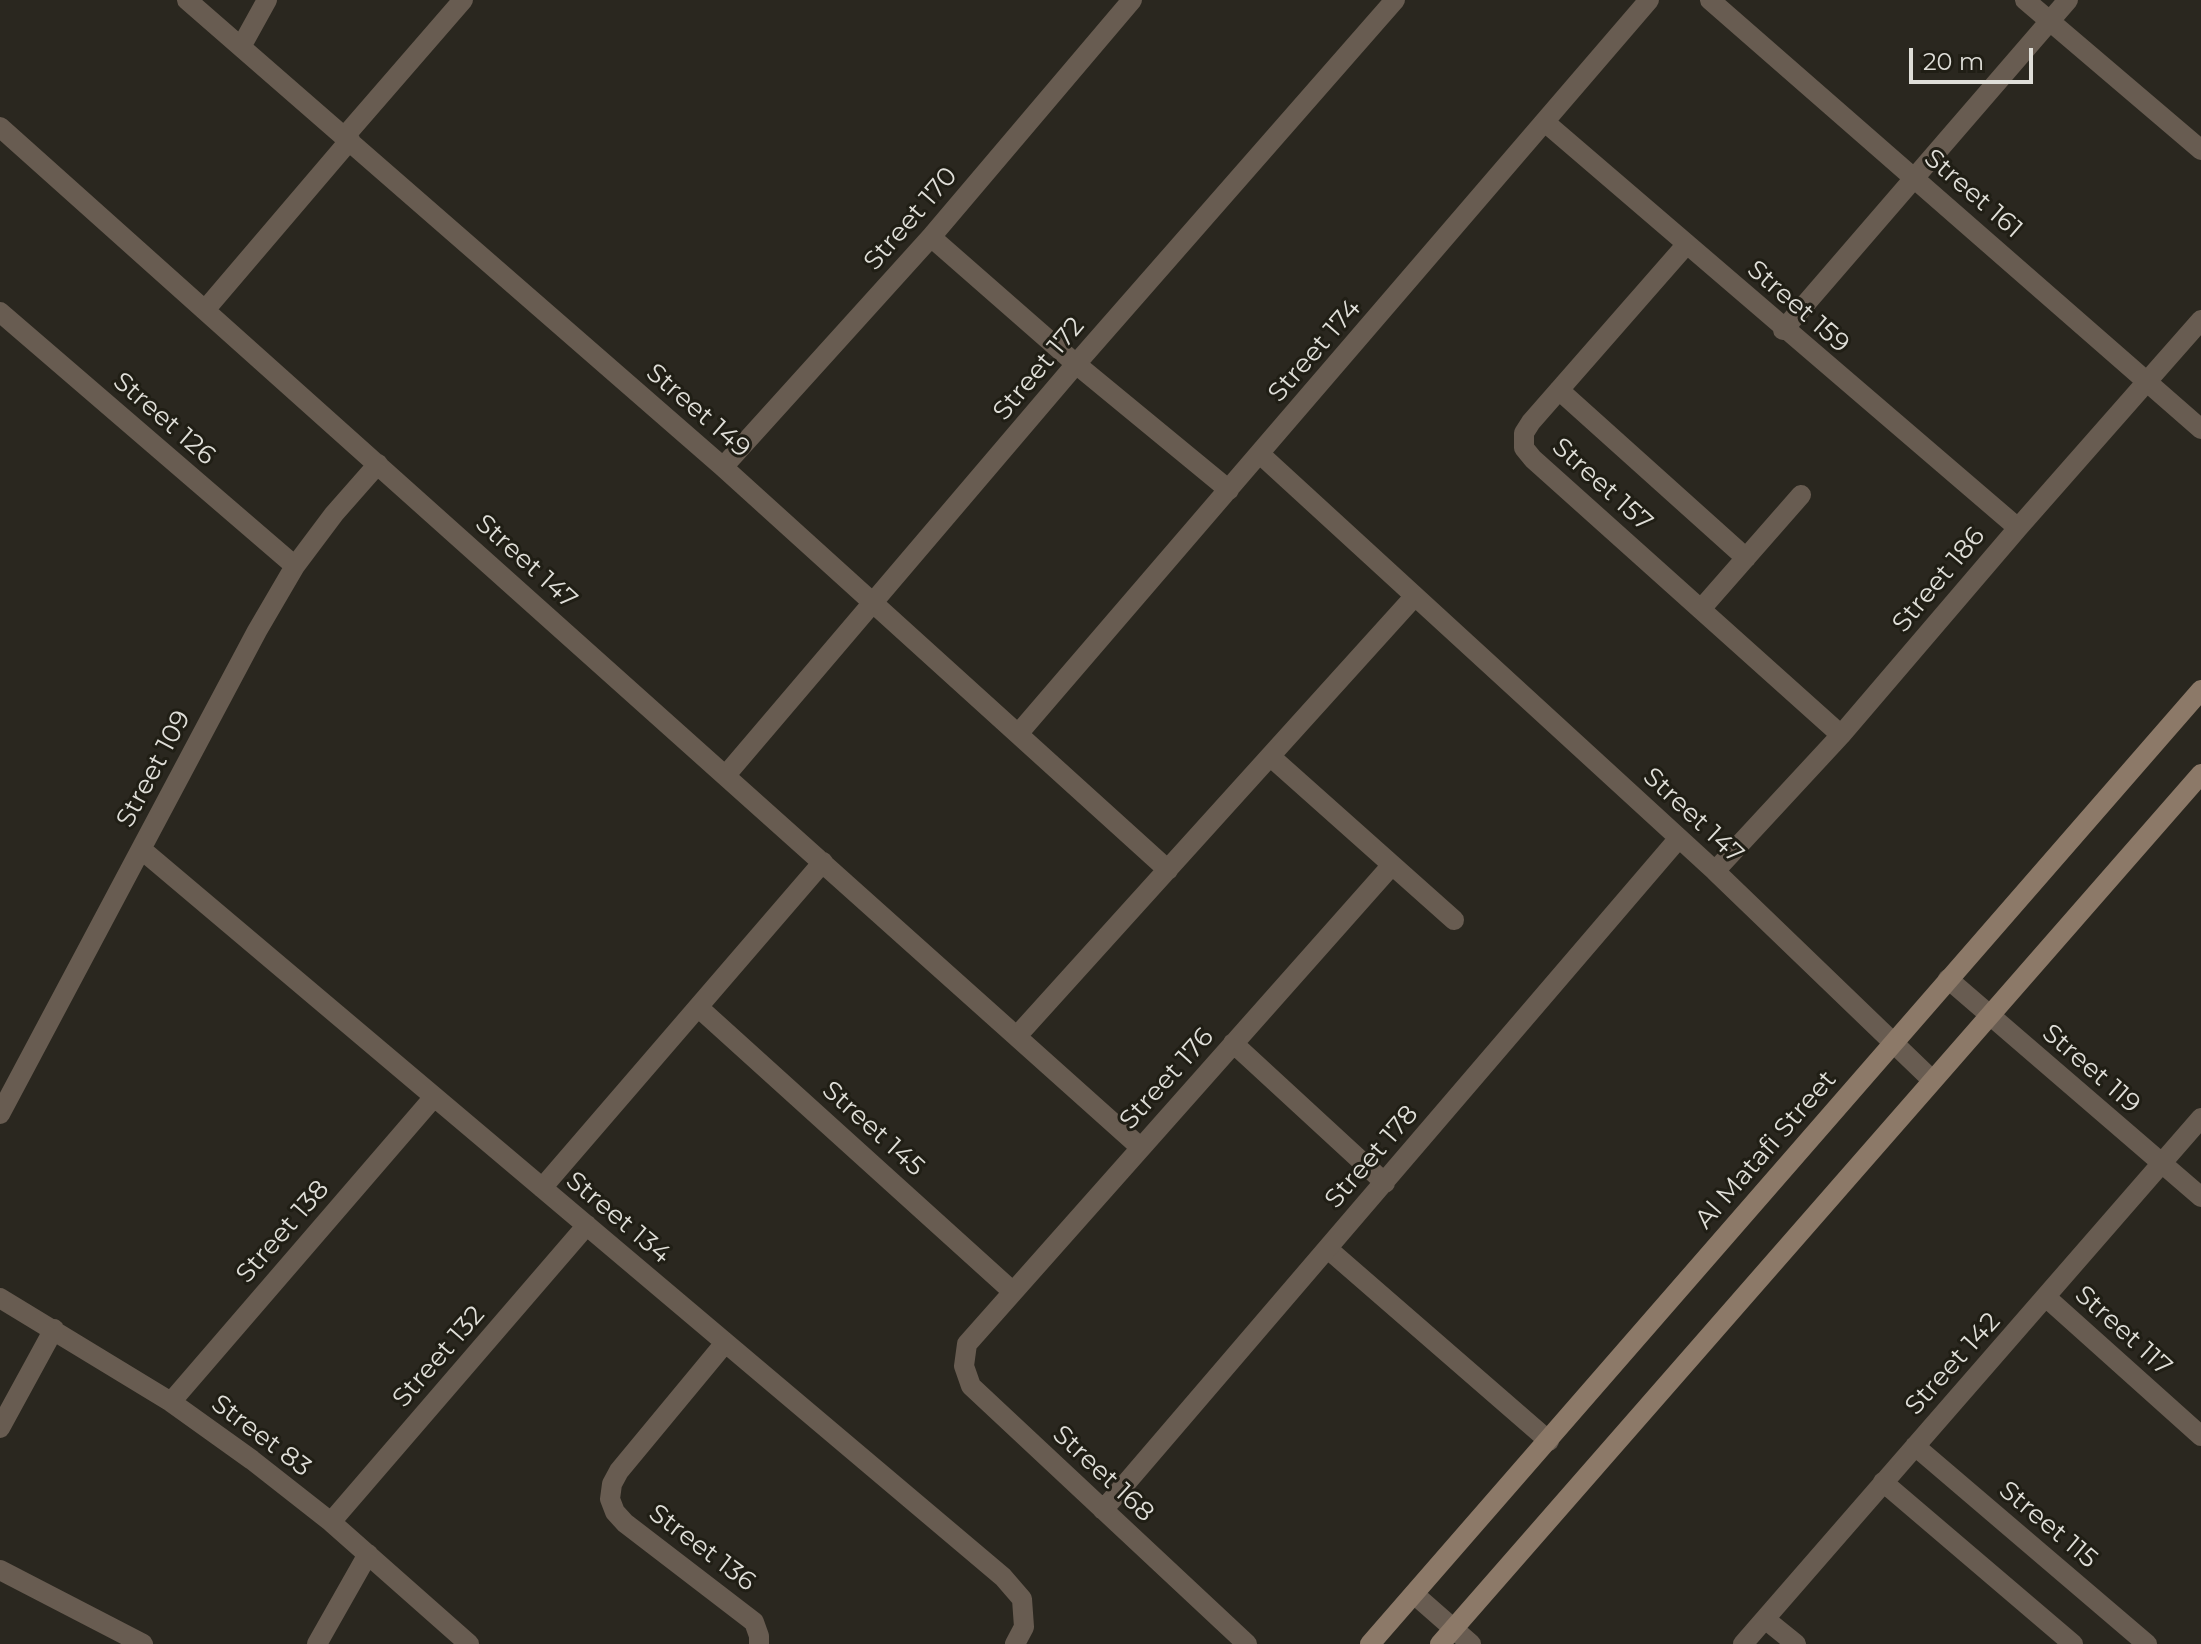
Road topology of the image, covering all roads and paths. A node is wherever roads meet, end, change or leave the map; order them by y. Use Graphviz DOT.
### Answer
graph roads {
  1 [pos="187,0"];
  2 [pos="267,0"];
  3 [pos="463,0"];
  4 [pos="1132,0"];
  5 [pos="1395,0"];
  6 [pos="1649,0"];
  7 [pos="1710,0"];
  8 [pos="2025,0"];
  9 [pos="2068,0"];
  10 [pos="2050,21"];
  11 [pos="241,47"];
  12 [pos="1546,123"];
  13 [pos="0,127"];
  14 [pos="348,138"];
  15 [pos="2201,150"];
  16 [pos="1916,178"];
  17 [pos="931,237"];
  18 [pos="1686,245"];
  19 [pos="205,310"];
  20 [pos="0,312"];
  21 [pos="2201,320"];
  22 [pos="1783,330"];
  23 [pos="1076,364"];
  24 [pos="2147,383"];
  25 [pos="1559,390"];
  26 [pos="2201,429"];
  27 [pos="1260,454"];
  28 [pos="378,464"];
  29 [pos="723,467"];
  30 [pos="1229,490"];
  31 [pos="1801,495"];
  32 [pos="2018,528"];
  33 [pos="1746,558"];
  34 [pos="295,566"];
  35 [pos="1414,597"];
  36 [pos="874,604"];
  37 [pos="1701,609"];
  38 [pos="2201,690"];
  39 [pos="1018,734"];
  40 [pos="1841,735"];
  41 [pos="1271,757"];
  42 [pos="2201,774"];
  43 [pos="726,775"];
  44 [pos="1679,838"];
  45 [pos="141,849"];
  46 [pos="823,862"];
  47 [pos="1392,865"];
  48 [pos="1168,870"];
  49 [pos="1715,871"];
  50 [pos="1454,920"];
  51 [pos="1948,979"];
  52 [pos="698,1007"];
  53 [pos="1989,1015"];
  54 [pos="1017,1036"];
  55 [pos="1894,1042"];
  56 [pos="1233,1043"];
  57 [pos="1932,1080"];
  58 [pos="6,1086"];
  59 [pos="434,1097"];
  60 [pos="0,1114"];
  61 [pos="2201,1118"];
  62 [pos="1140,1147"];
  63 [pos="2161,1163"];
  64 [pos="1385,1183"];
  65 [pos="542,1188"];
  66 [pos="2201,1197"];
  67 [pos="587,1225"];
  68 [pos="1328,1249"];
  69 [pos="1012,1291"];
  70 [pos="0,1298"];
  71 [pos="2047,1298"];
  72 [pos="980,1327"];
  73 [pos="54,1329"];
  74 [pos="725,1343"];
  75 [pos="171,1402"];
  76 [pos="0,1428"];
  77 [pos="2201,1436"];
  78 [pos="1549,1441"];
  79 [pos="1915,1446"];
  80 [pos="1883,1482"];
  81 [pos="1103,1510"];
  82 [pos="331,1522"];
  83 [pos="368,1554"];
  84 [pos="0,1570"];
  85 [pos="1414,1594"];
  86 [pos="1765,1619"];
  87 [pos="104,1635"];
  88 [pos="1447,1637"];
  89 [pos="143,1644"];
  90 [pos="317,1644"];
  91 [pos="469,1644"];
  92 [pos="759,1644"];
  93 [pos="1015,1644"];
  94 [pos="1247,1644"];
  95 [pos="1370,1644"];
  96 [pos="1471,1644"];
  97 [pos="1743,1644"];
  98 [pos="1796,1644"];
  99 [pos="2073,1644"];
  100 [pos="2147,1644"];
  1 -- 11 [label="street, Street 149"];
  2 -- 11 [label="street"];
  3 -- 14 [label="street"];
  4 -- 17 [label="street, Street 170"];
  5 -- 23 [label="street, Street 172"];
  6 -- 12 [label="street, Street 174"];
  7 -- 16 [label="street, Street 161"];
  8 -- 10 [label="street"];
  9 -- 10 [label="street"];
  10 -- 15 [label="street"];
  10 -- 16 [label="street"];
  11 -- 14 [label="street, Street 149"];
  12 -- 18 [label="street, Street 159"];
  12 -- 27 [label="street, Street 174"];
  13 -- 19 [label="street, Street 147"];
  14 -- 19 [label="street"];
  14 -- 29 [label="street, Street 149"];
  16 -- 22 [label="street"];
  16 -- 24 [label="street, Street 161"];
  17 -- 23 [label="street"];
  17 -- 29 [label="street, Street 170"];
  18 -- 22 [label="street, Street 159"];
  18 -- 25 [label="street, Street 157"];
  19 -- 28 [label="street, Street 147"];
  20 -- 34 [label="street, Street 126"];
  21 -- 24 [label="street, Street 186"];
  22 -- 32 [label="street, Street 159"];
  23 -- 30 [label="street"];
  23 -- 36 [label="street, Street 172"];
  24 -- 26 [label="street, Street 161"];
  24 -- 32 [label="street, Street 186"];
  25 -- 33 [label="street"];
  25 -- 37 [label="street, Street 157"];
  27 -- 30 [label="street, Street 174"];
  27 -- 35 [label="street, Street 147"];
  28 -- 34 [label="street, Street 109"];
  28 -- 43 [label="street, Street 147"];
  29 -- 36 [label="street, Street 149"];
  30 -- 39 [label="street, Street 174"];
  31 -- 33 [label="street"];
  32 -- 40 [label="street, Street 186"];
  33 -- 37 [label="street"];
  34 -- 45 [label="street, Street 109"];
  35 -- 41 [label="street"];
  35 -- 44 [label="street, Street 147"];
  36 -- 39 [label="street, Street 149"];
  36 -- 43 [label="street, Street 172"];
  37 -- 40 [label="street, Street 157"];
  38 -- 51 [label="street, Al Matafi Street"];
  39 -- 48 [label="street, Street 149"];
  40 -- 49 [label="street, Street 186"];
  41 -- 47 [label="street"];
  41 -- 48 [label="street"];
  42 -- 53 [label="street"];
  43 -- 46 [label="street, Street 147"];
  44 -- 49 [label="street, Street 147"];
  44 -- 64 [label="street, Street 178"];
  45 -- 58 [label="street, Street 109"];
  45 -- 59 [label="street, Street 134"];
  46 -- 52 [label="street"];
  46 -- 54 [label="street, Street 147"];
  47 -- 50 [label="street"];
  47 -- 56 [label="street, Street 176"];
  48 -- 54 [label="street"];
  49 -- 55 [label="street, Street 147"];
  51 -- 53 [label="street, Street 119"];
  51 -- 55 [label="street, Al Matafi Street"];
  52 -- 65 [label="street"];
  52 -- 69 [label="street, Street 145"];
  53 -- 57 [label="street"];
  53 -- 63 [label="street, Street 119"];
  54 -- 62 [label="street, Street 147"];
  55 -- 57 [label="street, Street 147"];
  55 -- 78 [label="street, Al Matafi Street"];
  56 -- 62 [label="street, Street 176"];
  56 -- 64 [label="street"];
  57 -- 88 [label="street"];
  58 -- 60 [label="street, Street 109"];
  59 -- 65 [label="street, Street 134"];
  59 -- 75 [label="street, Street 138"];
  61 -- 63 [label="street, Street 142"];
  62 -- 69 [label="street, Street 176"];
  63 -- 66 [label="street, Street 119"];
  63 -- 71 [label="street, Street 142"];
  64 -- 68 [label="street, Street 178"];
  65 -- 67 [label="street, Street 134"];
  67 -- 74 [label="street, Street 134"];
  67 -- 82 [label="street, Street 132"];
  68 -- 78 [label="street"];
  68 -- 81 [label="street, Street 178"];
  69 -- 72 [label="street, Street 176"];
  70 -- 73 [label="street, Street 83"];
  71 -- 77 [label="street, Street 117"];
  71 -- 79 [label="street, Street 142"];
  72 -- 81 [label="street, Street 168"];
  73 -- 75 [label="street, Street 83"];
  73 -- 76 [label="street"];
  74 -- 92 [label="street, Street 136"];
  74 -- 93 [label="street, Street 134"];
  75 -- 82 [label="street, Street 83"];
  78 -- 85 [label="street, Al Matafi Street"];
  79 -- 80 [label="street, Street 142"];
  79 -- 100 [label="street, Street 115"];
  80 -- 86 [label="street, Street 142"];
  80 -- 99 [label="street"];
  81 -- 94 [label="street, Street 168"];
  82 -- 83 [label="street, Street 83"];
  83 -- 90 [label="street"];
  83 -- 91 [label="street, Street 83"];
  84 -- 87 [label="street"];
  85 -- 88 [label="street"];
  85 -- 95 [label="street, Al Matafi Street"];
  86 -- 97 [label="street, Street 142"];
  86 -- 98 [label="street"];
  87 -- 89 [label="street"];
  88 -- 96 [label="street"];
}
